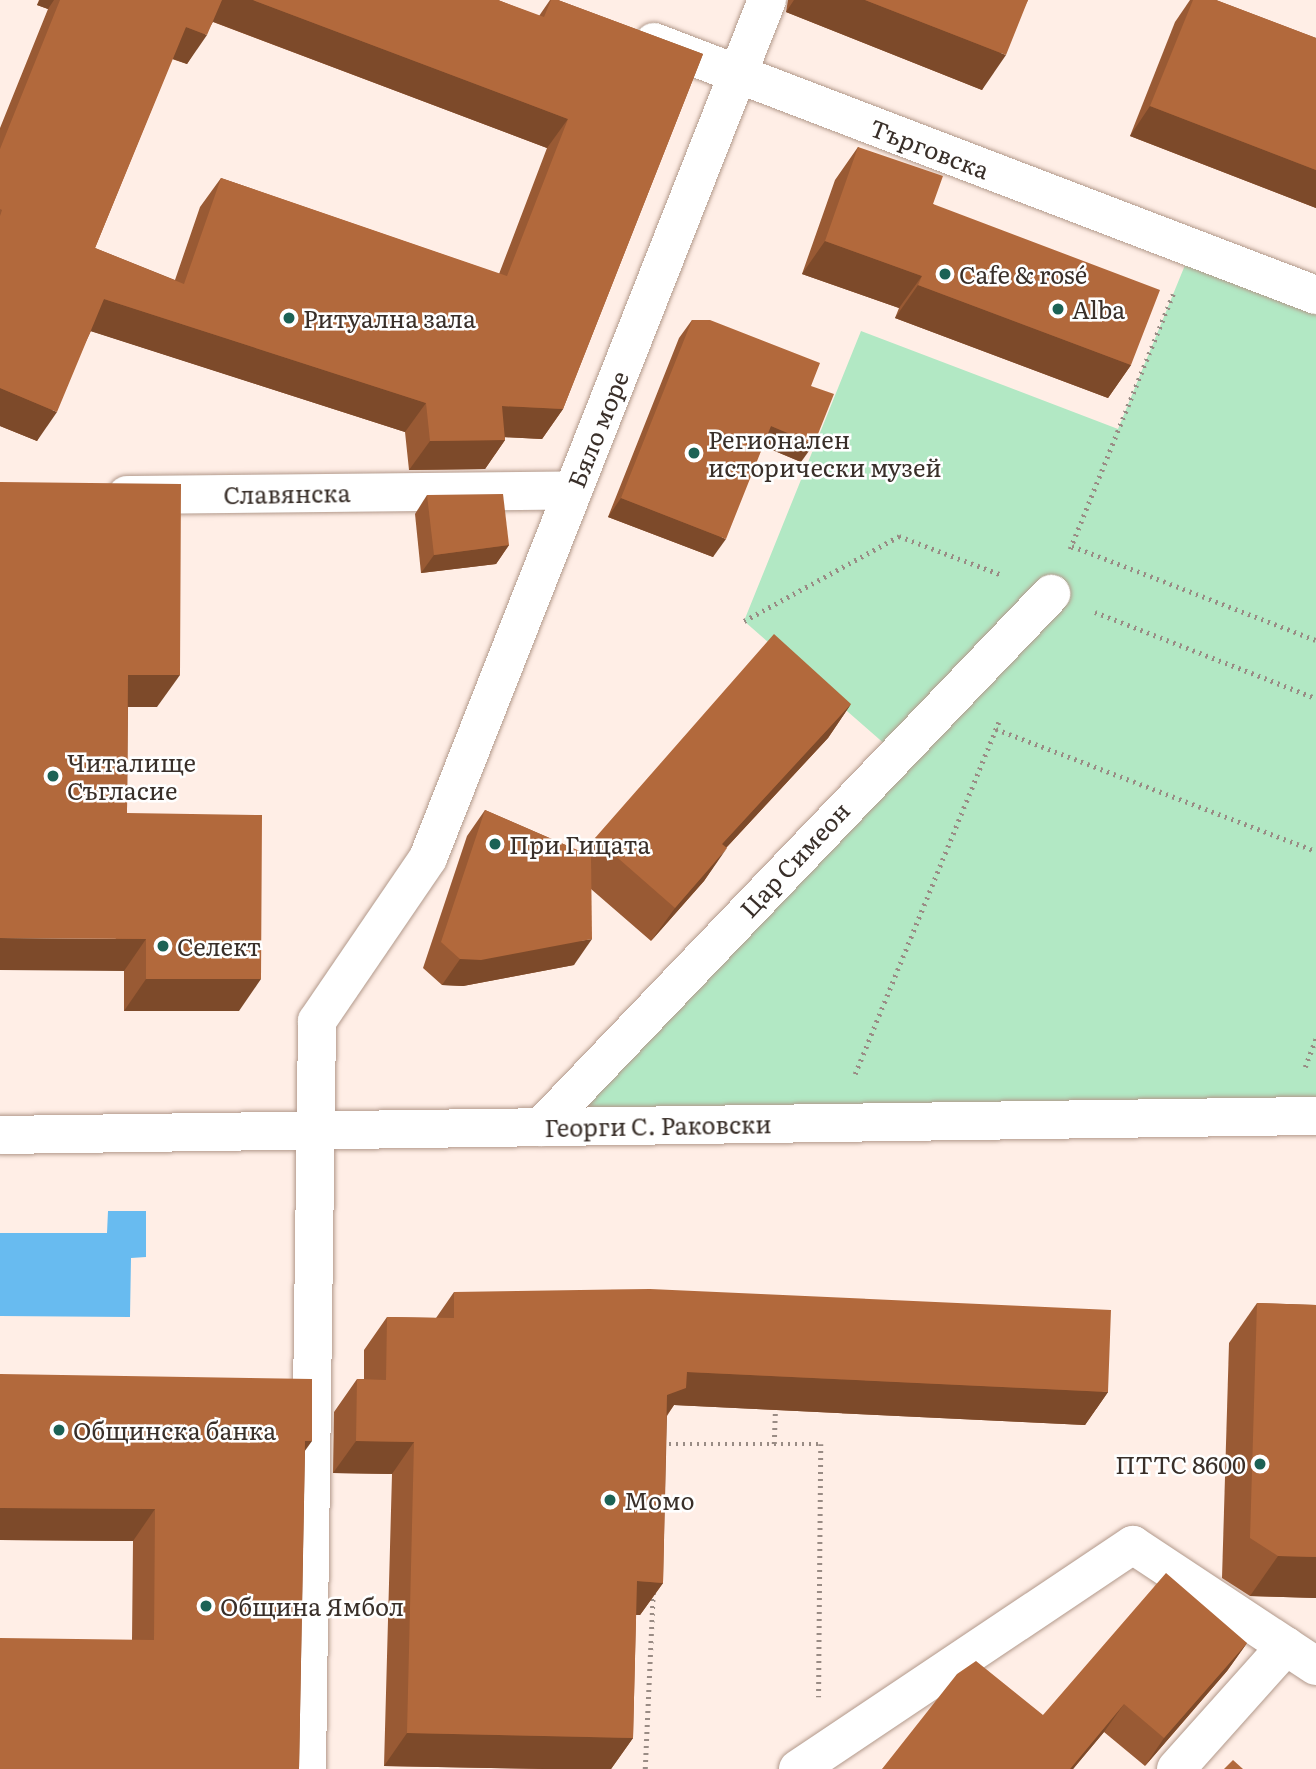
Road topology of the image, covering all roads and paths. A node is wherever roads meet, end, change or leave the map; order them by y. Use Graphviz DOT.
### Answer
graph roads {
  1 [pos="767,0"];
  2 [pos="621,30"];
  3 [pos="737,74"];
  4 [pos="1316,295"];
  5 [pos="573,490"];
  6 [pos="84,495"];
  7 [pos="1071,545"];
  8 [pos="1051,594"];
  9 [pos="1316,640"];
  10 [pos="996,729"];
  11 [pos="1316,851"];
  12 [pos="1316,1116"];
  13 [pos="541,1127"];
  14 [pos="317,1131"];
  15 [pos="0,1135"];
  16 [pos="776,1390"];
  17 [pos="661,1430"];
  18 [pos="660,1444"];
  19 [pos="774,1444"];
  20 [pos="660,1458"];
  21 [pos="654,1580"];
  22 [pos="1301,1656"];
  23 [pos="808,1763"];
  24 [pos="307,1769"];
  25 [pos="645,1769"];
  26 [pos="1176,1769"];
  1 -- 3 [label="street, Бяло море"];
  2 -- 3 [label="street, Търговска"];
  3 -- 4 [label="street, Търговска"];
  3 -- 5 [label="street, Бяло море"];
  5 -- 6 [label="street, Славянска"];
  5 -- 14 [label="street, Бяло море"];
  7 -- 9 [label="path"];
  8 -- 13 [label="street, Цар Симеон"];
  10 -- 11 [label="path"];
  12 -- 13 [label="street, Георги С. Раковски"];
  13 -- 14 [label="street, Георги С. Раковски"];
  14 -- 15 [label="street, Георги С. Раковски"];
  14 -- 24 [label="street, Бяло море"];
  16 -- 19 [label="path"];
  17 -- 18 [label="path"];
  18 -- 19 [label="path"];
  18 -- 20 [label="path"];
  19 -- 23 [label="path"];
  21 -- 25 [label="path"];
  22 -- 23 [label="street"];
  22 -- 26 [label="street"];
}
